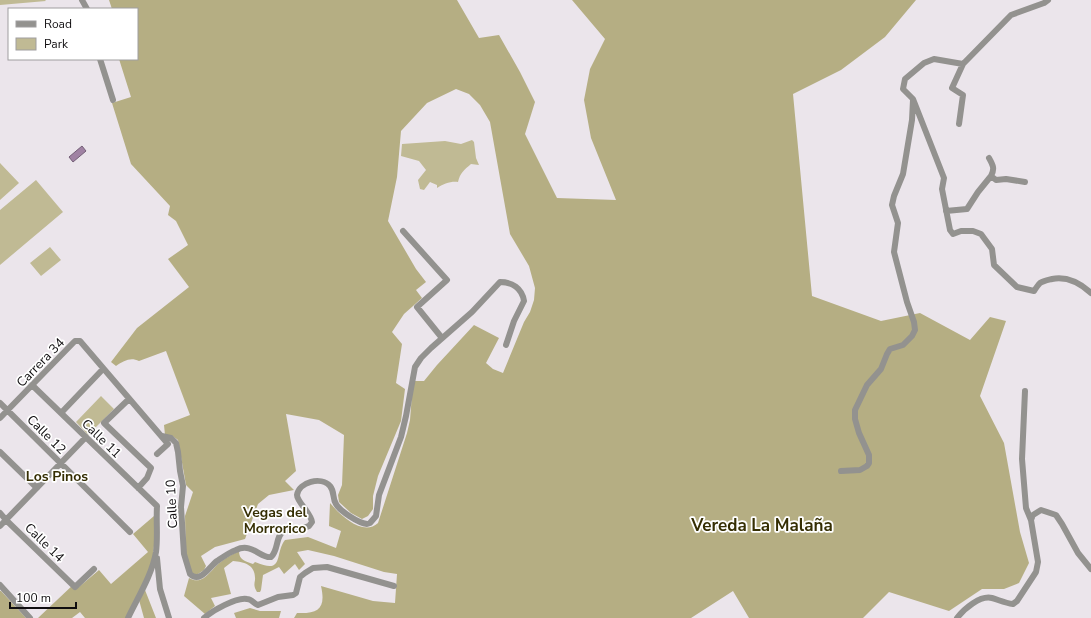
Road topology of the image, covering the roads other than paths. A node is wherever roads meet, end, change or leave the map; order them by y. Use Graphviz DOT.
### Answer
graph roads {
  1 [pos="1044,1"];
  2 [pos="100,60"];
  3 [pos="963,64"];
  4 [pos="913,99"];
  5 [pos="114,100"];
  6 [pos="959,124"];
  7 [pos="989,158"];
  8 [pos="991,176"];
  9 [pos="1025,182"];
  10 [pos="946,212"];
  11 [pos="403,231"];
  12 [pos="1091,293"];
  13 [pos="442,338"];
  14 [pos="80,341"];
  15 [pos="506,345"];
  16 [pos="103,369"];
  17 [pos="32,385"];
  18 [pos="1025,391"];
  19 [pos="129,399"];
  20 [pos="0,403"];
  21 [pos="7,410"];
  22 [pos="61,413"];
  23 [pos="0,418"];
  24 [pos="162,436"];
  25 [pos="86,438"];
  26 [pos="0,452"];
  27 [pos="157,454"];
  28 [pos="61,464"];
  29 [pos="841,471"];
  30 [pos="37,488"];
  31 [pos="138,488"];
  32 [pos="0,513"];
  33 [pos="6,520"];
  34 [pos="1031,520"];
  35 [pos="0,526"];
  36 [pos="130,532"];
  37 [pos="156,553"];
  38 [pos="94,569"];
  39 [pos="1091,569"];
  40 [pos="0,585"];
  41 [pos="394,586"];
  42 [pos="30,618"];
  43 [pos="128,618"];
  44 [pos="170,618"];
  45 [pos="204,618"];
  46 [pos="958,618"];
  1 -- 3 [label="street"];
  2 -- 5 [label="street"];
  3 -- 4 [label="street"];
  3 -- 6 [label="street"];
  4 -- 10 [label="street"];
  4 -- 29 [label="street"];
  7 -- 8 [label="street"];
  8 -- 9 [label="street"];
  8 -- 10 [label="street"];
  10 -- 12 [label="street"];
  11 -- 13 [label="street"];
  13 -- 15 [label="street"];
  13 -- 24 [label="street, Calle 10"];
  14 -- 16 [label="street, Calle 10"];
  14 -- 17 [label="street, Carrera 34"];
  16 -- 19 [label="street, Calle 10"];
  16 -- 22 [label="street"];
  17 -- 21 [label="street, Carrera 34"];
  17 -- 22 [label="street, Calle 11"];
  18 -- 34 [label="street"];
  19 -- 24 [label="street, Calle 10"];
  19 -- 31 [label="street"];
  20 -- 21 [label="street, Calle 12"];
  21 -- 23 [label="street, Carrera 34"];
  21 -- 28 [label="street, Calle 12"];
  22 -- 25 [label="street, Calle 11"];
  24 -- 27 [label="street, Calle 10"];
  25 -- 28 [label="street"];
  25 -- 31 [label="street, Calle 11"];
  26 -- 30 [label="street"];
  28 -- 30 [label="street"];
  28 -- 36 [label="street, Calle 12"];
  30 -- 33 [label="street"];
  31 -- 37 [label="street, Calle 11"];
  32 -- 33 [label="street, Calle 14"];
  33 -- 35 [label="street"];
  33 -- 38 [label="street, Calle 14"];
  34 -- 39 [label="street"];
  34 -- 46 [label="street"];
  37 -- 43 [label="street"];
  37 -- 44 [label="street"];
  40 -- 42 [label="street"];
  41 -- 45 [label="street"];
}
